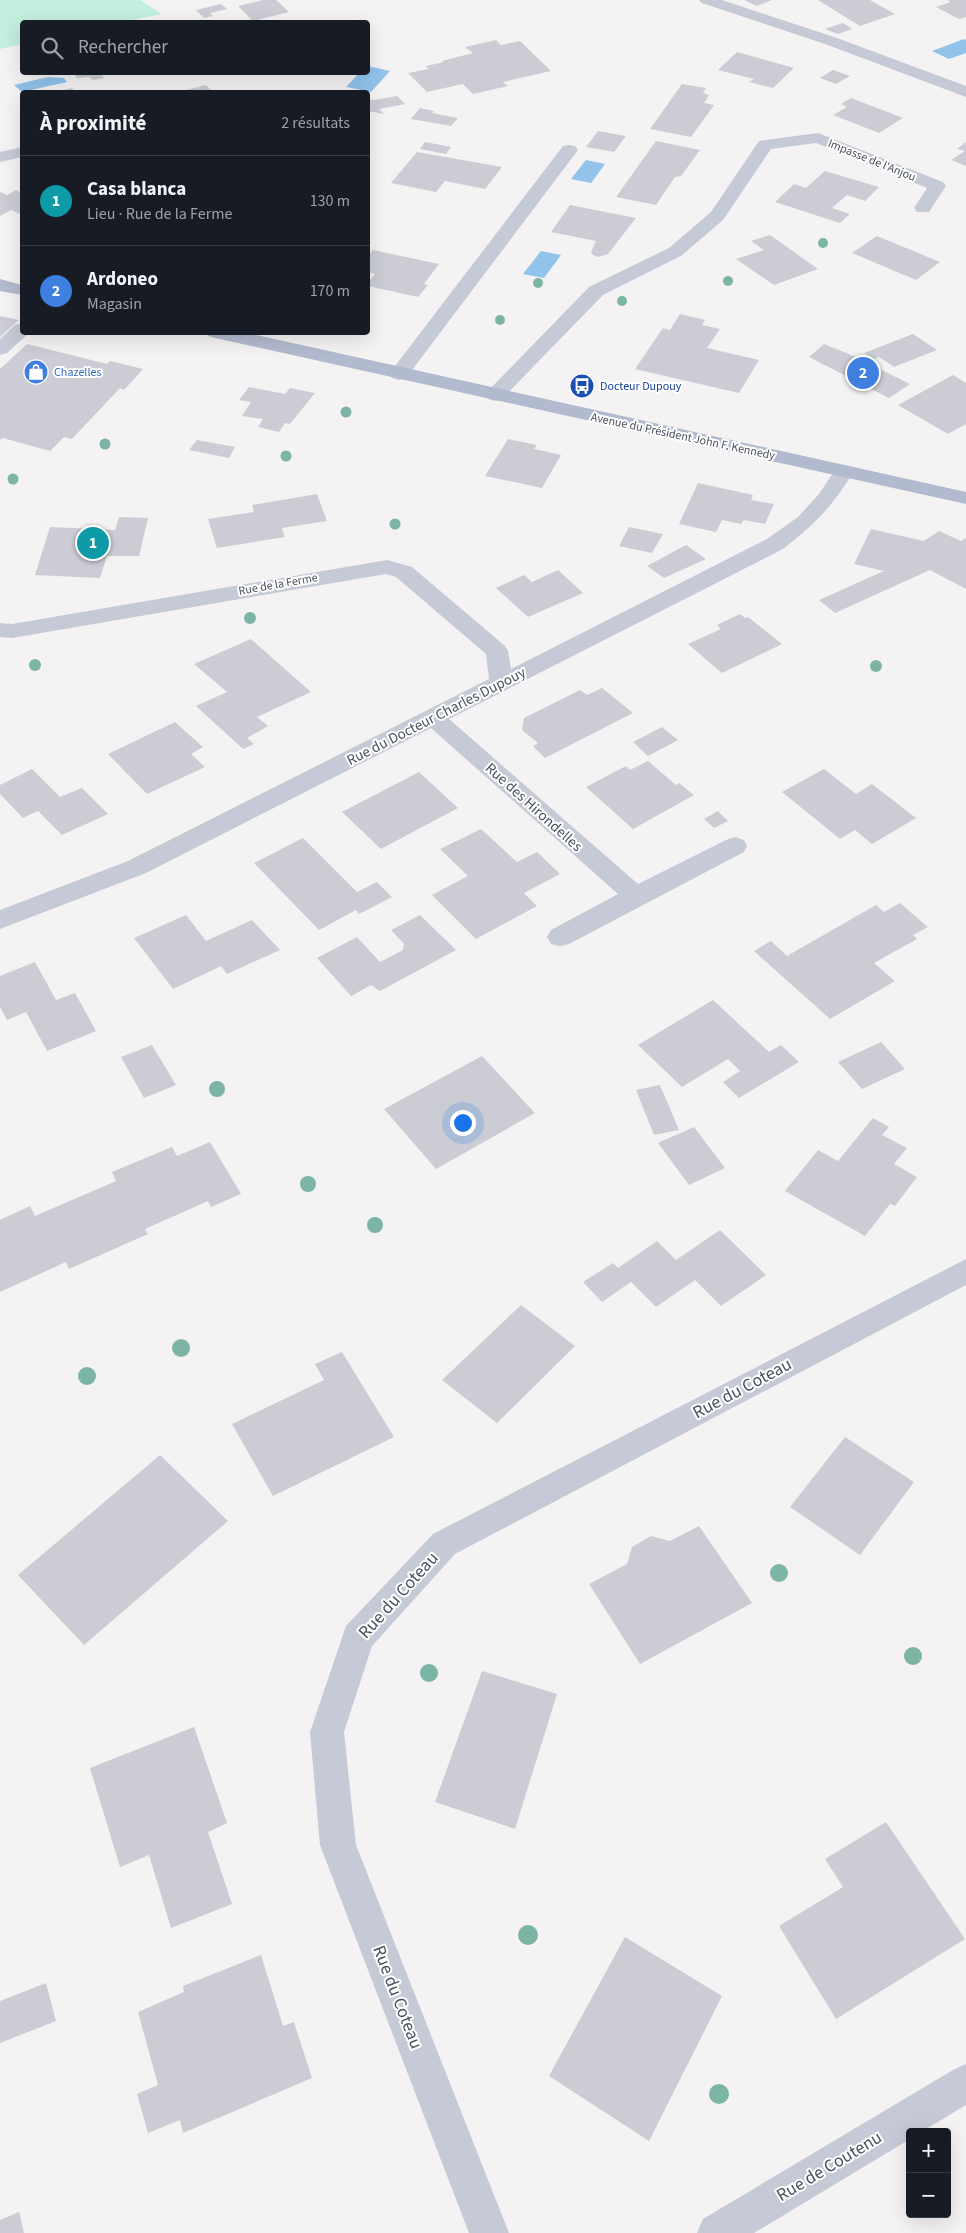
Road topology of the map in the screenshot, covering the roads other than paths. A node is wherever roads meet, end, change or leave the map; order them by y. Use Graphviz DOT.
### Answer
graph roads {
  1 [pos="707,0"];
  2 [pos="966,92"];
  3 [pos="569,150"];
  4 [pos="20,152"];
  5 [pos="0,156"];
  6 [pos="923,208"];
  7 [pos="0,284"];
  8 [pos="20,289"];
  9 [pos="20,330"];
  10 [pos="228,335"];
  11 [pos="0,349"];
  12 [pos="400,374"];
  13 [pos="495,395"];
  14 [pos="844,471"];
  15 [pos="966,498"];
  16 [pos="0,630"];
  17 [pos="501,682"];
  18 [pos="433,717"];
  19 [pos="735,846"];
  20 [pos="636,896"];
  21 [pos="0,920"];
  22 [pos="560,937"];
  23 [pos="966,1271"];
  24 [pos="966,2083"];
  25 [pos="489,2233"];
  26 [pos="717,2233"];
  1 -- 2 [label="street"];
  3 -- 12 [label="street"];
  4 -- 5 [label="street"];
  6 -- 13 [label="street, Impasse de l'Anjou"];
  7 -- 8 [label="main road"];
  9 -- 11 [label="street"];
  10 -- 12 [label="main road, Avenue du Président John F. Kennedy"];
  12 -- 13 [label="main road, Avenue du Président John F. Kennedy"];
  13 -- 14 [label="main road, Avenue du Président John F. Kennedy"];
  14 -- 15 [label="main road, Avenue du Président John F. Kennedy"];
  14 -- 17 [label="street, Rue du Docteur Charles Dupouy"];
  16 -- 17 [label="street, Rue de la Ferme"];
  17 -- 18 [label="street, Rue du Docteur Charles Dupouy"];
  18 -- 20 [label="street, Rue des Hirondelles"];
  18 -- 21 [label="street, Rue du Docteur Charles Dupouy"];
  19 -- 20 [label="street"];
  20 -- 22 [label="street"];
  23 -- 25 [label="street, Rue du Coteau"];
  24 -- 26 [label="street, Rue de Coutenu"];
}
